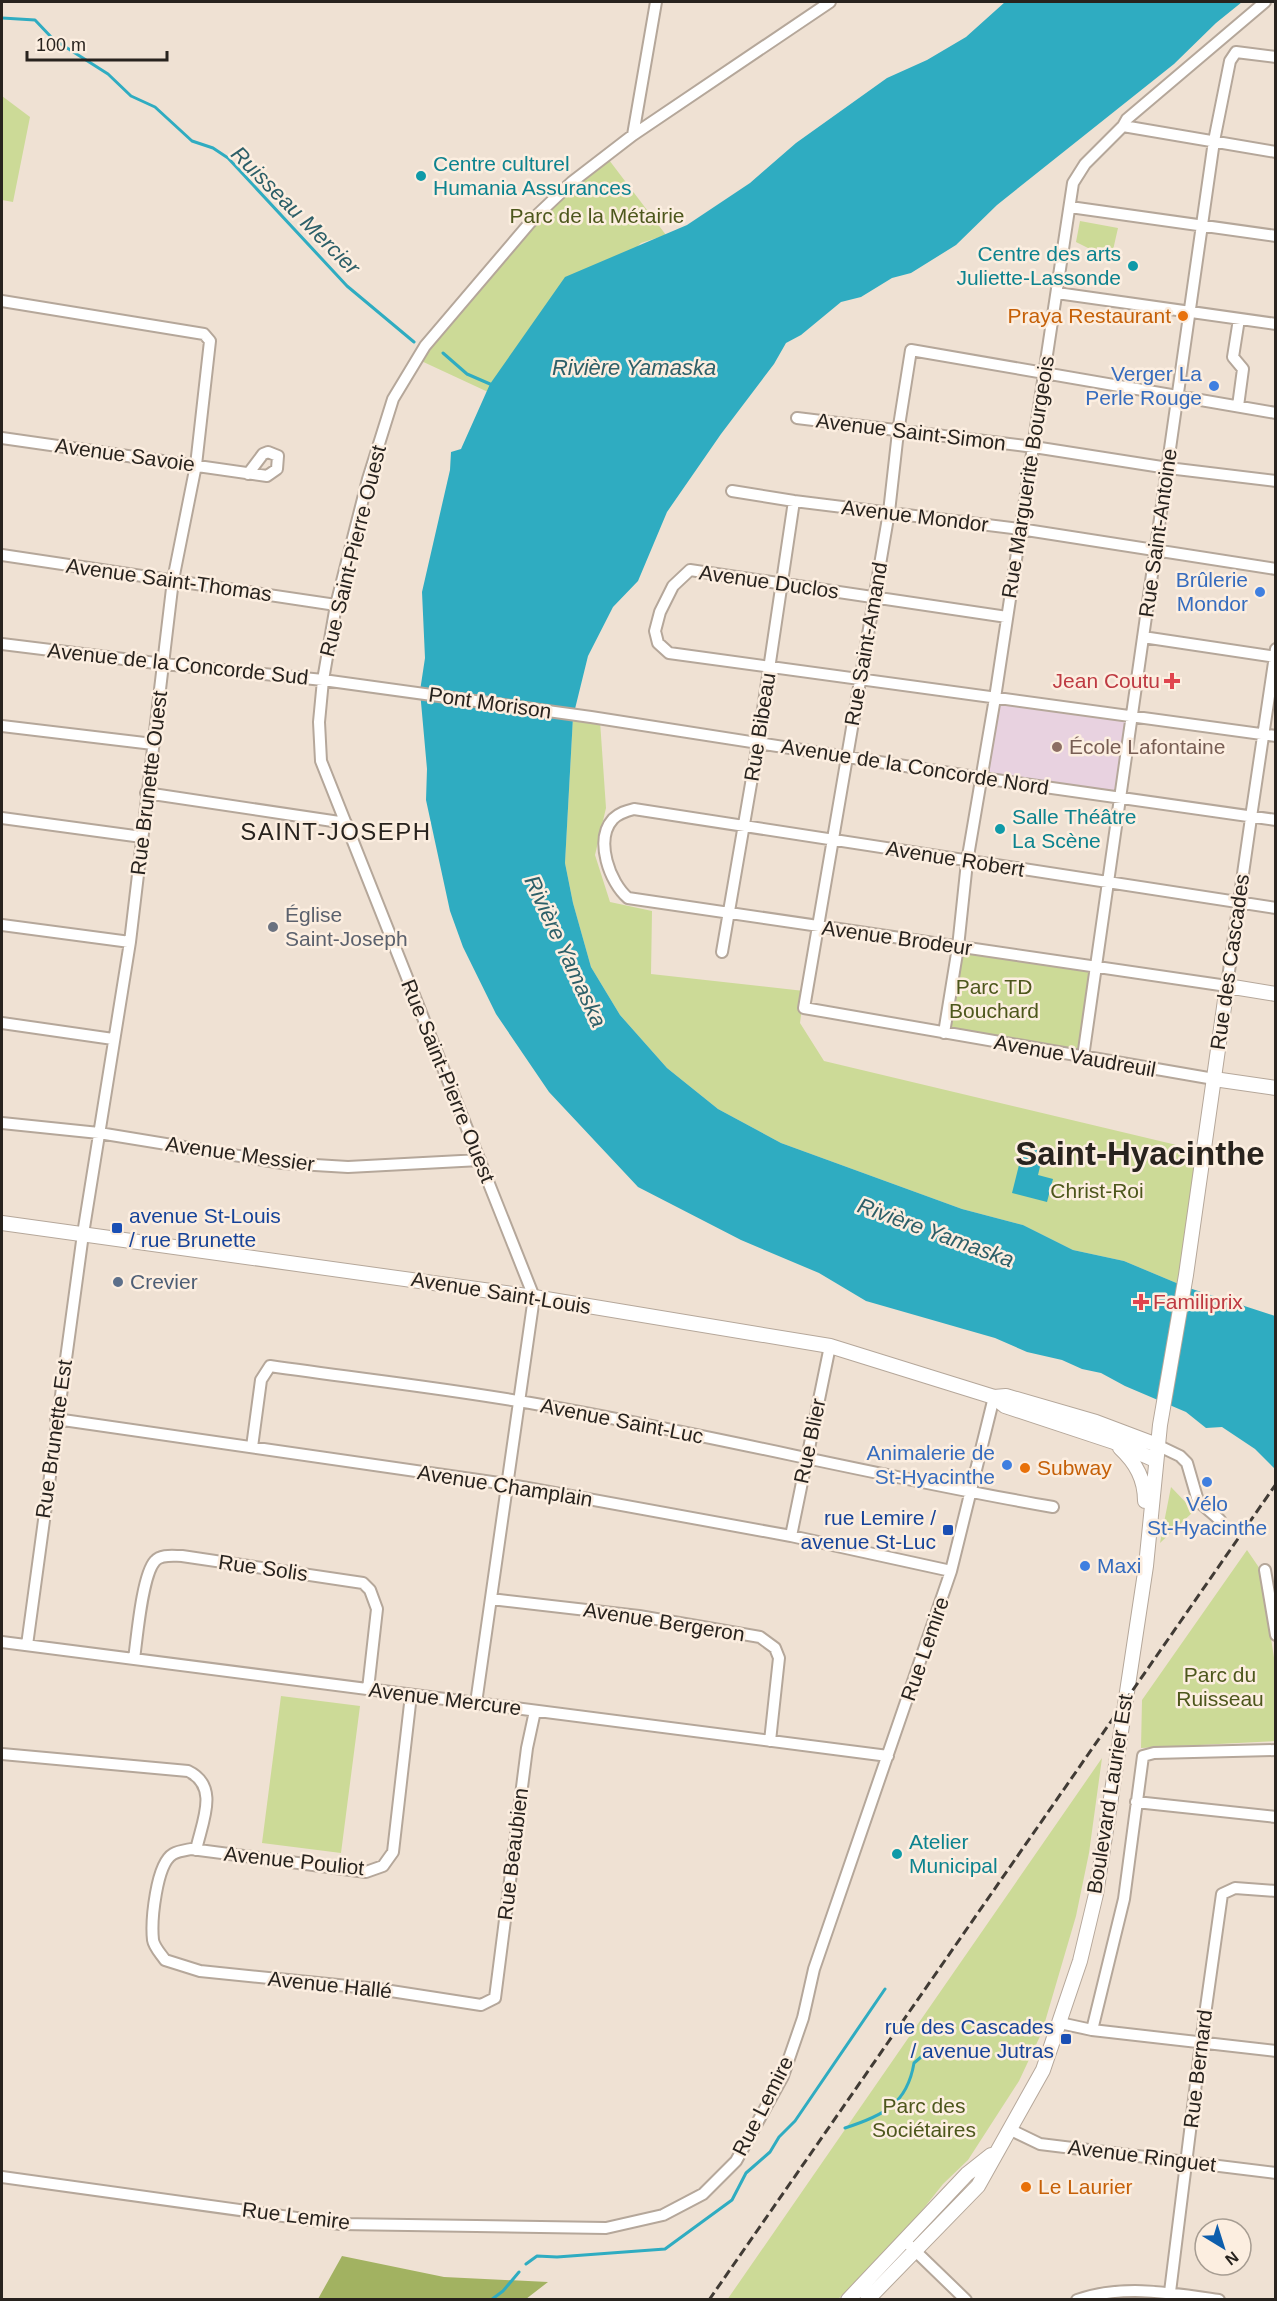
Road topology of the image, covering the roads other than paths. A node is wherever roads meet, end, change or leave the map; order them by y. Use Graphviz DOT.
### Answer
graph roads {
  1 [pos="656,2"];
  2 [pos="830,2"];
  3 [pos="1264,2"];
  4 [pos="1275,57"];
  5 [pos="1123,126"];
  6 [pos="633,135"];
  7 [pos="1214,141"];
  8 [pos="1275,152"];
  9 [pos="1070,207"];
  10 [pos="1202,226"];
  11 [pos="1275,236"];
  12 [pos="1057,293"];
  13 [pos="2,301"];
  14 [pos="1190,312"];
  15 [pos="1239,319"];
  16 [pos="1275,324"];
  17 [pos="1044,373"];
  18 [pos="1178,396"];
  19 [pos="1238,406"];
  20 [pos="1275,413"];
  21 [pos="797,418"];
  22 [pos="898,432"];
  23 [pos="2,438"];
  24 [pos="1034,447"];
  25 [pos="196,465"];
  26 [pos="1168,468"];
  27 [pos="248,474"];
  28 [pos="1275,481"];
  29 [pos="732,491"];
  30 [pos="794,501"];
  31 [pos="889,512"];
  32 [pos="1020,530"];
  33 [pos="1155,550"];
  34 [pos="2,555"];
  35 [pos="1275,569"];
  36 [pos="173,580"];
  37 [pos="781,583"];
  38 [pos="874,597"];
  39 [pos="336,605"];
  40 [pos="1007,617"];
  41 [pos="1143,638"];
  42 [pos="2,644"];
  43 [pos="1275,654"];
  44 [pos="164,664"];
  45 [pos="769,667"];
  46 [pos="860,679"];
  47 [pos="323,680"];
  48 [pos="390,689"];
  49 [pos="995,698"];
  50 [pos="591,717"];
  51 [pos="1132,717"];
  52 [pos="2,726"];
  53 [pos="1263,735"];
  54 [pos="1275,736"];
  55 [pos="758,743"];
  56 [pos="153,744"];
  57 [pos="847,757"];
  58 [pos="982,778"];
  59 [pos="146,793"];
  60 [pos="1120,798"];
  61 [pos="634,809"];
  62 [pos="1251,817"];
  63 [pos="2,818"];
  64 [pos="1275,820"];
  65 [pos="346,824"];
  66 [pos="744,826"];
  67 [pos="142,837"];
  68 [pos="833,840"];
  69 [pos="967,862"];
  70 [pos="1108,882"];
  71 [pos="1239,903"];
  72 [pos="1275,908"];
  73 [pos="729,912"];
  74 [pos="2,925"];
  75 [pos="818,926"];
  76 [pos="130,942"];
  77 [pos="958,947"];
  78 [pos="722,952"];
  79 [pos="1096,967"];
  80 [pos="1227,986"];
  81 [pos="1275,994"];
  82 [pos="804,1008"];
  83 [pos="2,1023"];
  84 [pos="944,1033"];
  85 [pos="113,1039"];
  86 [pos="1083,1057"];
  87 [pos="1214,1079"];
  88 [pos="1275,1088"];
  89 [pos="2,1123"];
  90 [pos="99,1133"];
  91 [pos="480,1160"];
  92 [pos="2,1223"];
  93 [pos="83,1234"];
  94 [pos="534,1297"];
  95 [pos="830,1346"];
  96 [pos="994,1397"];
  97 [pos="518,1401"];
  98 [pos="1161,1418"];
  99 [pos="56,1419"];
  100 [pos="1114,1442"];
  101 [pos="1157,1445"];
  102 [pos="252,1447"];
  103 [pos="807,1457"];
  104 [pos="1155,1460"];
  105 [pos="506,1484"];
  106 [pos="972,1493"];
  107 [pos="1053,1508"];
  108 [pos="1220,1520"];
  109 [pos="791,1536"];
  110 [pos="1146,1566"];
  111 [pos="1265,1570"];
  112 [pos="951,1571"];
  113 [pos="491,1599"];
  114 [pos="1275,1635"];
  115 [pos="2,1642"];
  116 [pos="27,1645"];
  117 [pos="134,1659"];
  118 [pos="368,1689"];
  119 [pos="411,1695"];
  120 [pos="476,1703"];
  121 [pos="535,1711"];
  122 [pos="770,1741"];
  123 [pos="1275,1750"];
  124 [pos="2,1754"];
  125 [pos="888,1756"];
  126 [pos="1136,1802"];
  127 [pos="1275,1817"];
  128 [pos="196,1850"];
  129 [pos="1275,1892"];
  130 [pos="165,1960"];
  131 [pos="495,1998"];
  132 [pos="1060,2023"];
  133 [pos="1092,2030"];
  134 [pos="1201,2043"];
  135 [pos="1275,2051"];
  136 [pos="1011,2130"];
  137 [pos="1186,2161"];
  138 [pos="1275,2173"];
  139 [pos="2,2177"];
  140 [pos="910,2246"];
  141 [pos="1169,2296"];
  142 [pos="848,2300"];
  143 [pos="867,2300"];
  144 [pos="966,2300"];
  145 [pos="1077,2300"];
  146 [pos="1219,2300"];
  1 -- 6 [label="street"];
  2 -- 6 [label="street, Rue Saint-Pierre Ouest"];
  3 -- 5 [label="street, Rue Marguerite Bourgeois"];
  4 -- 7 [label="street, Rue Saint-Antoine"];
  5 -- 7 [label="street"];
  5 -- 9 [label="street, Rue Marguerite Bourgeois"];
  6 -- 39 [label="street, Rue Saint-Pierre Ouest"];
  7 -- 8 [label="street"];
  7 -- 10 [label="street, Rue Saint-Antoine"];
  9 -- 10 [label="street"];
  9 -- 12 [label="street, Rue Marguerite Bourgeois"];
  10 -- 11 [label="street"];
  10 -- 14 [label="street, Rue Saint-Antoine"];
  12 -- 14 [label="street"];
  12 -- 17 [label="street, Rue Marguerite Bourgeois"];
  13 -- 25 [label="street, Rue Brunette Ouest"];
  14 -- 15 [label="street"];
  14 -- 18 [label="street, Rue Saint-Antoine"];
  15 -- 16 [label="street"];
  15 -- 19 [label="street"];
  17 -- 18 [label="street"];
  17 -- 22 [label="street, Rue Saint-Amand"];
  17 -- 24 [label="street, Rue Marguerite Bourgeois"];
  18 -- 19 [label="street"];
  18 -- 26 [label="street, Rue Saint-Antoine"];
  19 -- 20 [label="street"];
  21 -- 22 [label="street, Avenue Saint-Simon"];
  22 -- 24 [label="street, Avenue Saint-Simon"];
  22 -- 31 [label="street, Rue Saint-Amand"];
  23 -- 25 [label="street, Avenue Savoie"];
  24 -- 26 [label="street, Avenue Saint-Simon"];
  24 -- 32 [label="street, Rue Marguerite Bourgeois"];
  25 -- 27 [label="street, Avenue Savoie"];
  25 -- 36 [label="street, Rue Brunette Ouest"];
  26 -- 28 [label="street, Avenue Saint-Simon"];
  26 -- 33 [label="street, Rue Saint-Antoine"];
  29 -- 30 [label="street, Avenue Mondor"];
  30 -- 31 [label="street, Avenue Mondor"];
  30 -- 37 [label="street, Rue Bibeau"];
  31 -- 32 [label="street, Avenue Mondor"];
  31 -- 38 [label="street, Rue Saint-Amand"];
  32 -- 33 [label="street, Avenue Mondor"];
  32 -- 40 [label="street, Rue Marguerite Bourgeois"];
  33 -- 35 [label="street, Avenue Mondor"];
  33 -- 41 [label="street, Rue Saint-Antoine"];
  34 -- 36 [label="street, Avenue Saint-Thomas"];
  36 -- 39 [label="street, Avenue Saint-Thomas"];
  36 -- 44 [label="street, Rue Brunette Ouest"];
  37 -- 38 [label="street, Avenue Duclos"];
  37 -- 45 [label="street, Rue Bibeau"];
  37 -- 45 [label="street, Avenue Duclos"];
  38 -- 40 [label="street, Avenue Duclos"];
  38 -- 46 [label="street, Rue Saint-Amand"];
  39 -- 47 [label="street, Rue Saint-Pierre Ouest"];
  40 -- 49 [label="street, Rue Marguerite Bourgeois"];
  41 -- 43 [label="street"];
  41 -- 51 [label="street, Rue Saint-Antoine"];
  42 -- 44 [label="street, Avenue de la Concorde Sud"];
  43 -- 53 [label="street, Rue des Cascades"];
  44 -- 47 [label="street, Avenue de la Concorde Sud"];
  44 -- 56 [label="street, Rue Brunette Ouest"];
  45 -- 46 [label="street"];
  45 -- 55 [label="street, Rue Bibeau"];
  46 -- 49 [label="street"];
  46 -- 57 [label="street, Rue Saint-Amand"];
  47 -- 48 [label="street, Avenue de la Concorde Sud"];
  47 -- 65 [label="street, Rue Saint-Pierre Ouest"];
  48 -- 50 [label="street, Pont Morison"];
  49 -- 51 [label="street"];
  49 -- 58 [label="street, Rue Marguerite Bourgeois"];
  50 -- 55 [label="street, Avenue de la Concorde Nord"];
  51 -- 53 [label="street"];
  51 -- 60 [label="street, Rue Saint-Antoine"];
  52 -- 56 [label="street"];
  53 -- 54 [label="street"];
  53 -- 62 [label="street, Rue des Cascades"];
  55 -- 57 [label="street, Avenue de la Concorde Nord"];
  55 -- 66 [label="street, Rue Bibeau"];
  56 -- 59 [label="street, Rue Brunette Ouest"];
  57 -- 58 [label="street, Avenue de la Concorde Nord"];
  57 -- 68 [label="street, Rue Saint-Amand"];
  58 -- 60 [label="street, Avenue de la Concorde Nord"];
  58 -- 69 [label="street, Rue Marguerite Bourgeois"];
  59 -- 65 [label="street"];
  59 -- 67 [label="street, Rue Brunette Ouest"];
  60 -- 62 [label="street, Avenue de la Concorde Nord"];
  60 -- 70 [label="street, Rue Saint-Antoine"];
  61 -- 66 [label="street, Avenue Robert"];
  61 -- 73 [label="street, Avenue Brodeur"];
  62 -- 64 [label="street, Avenue de la Concorde Nord"];
  62 -- 71 [label="street, Rue des Cascades"];
  63 -- 67 [label="street"];
  65 -- 91 [label="street, Rue Saint-Pierre Ouest"];
  66 -- 68 [label="street, Avenue Robert"];
  66 -- 73 [label="street, Rue Bibeau"];
  67 -- 76 [label="street, Rue Brunette Ouest"];
  68 -- 69 [label="street, Avenue Robert"];
  68 -- 75 [label="street, Rue Saint-Amand"];
  69 -- 70 [label="street, Avenue Robert"];
  69 -- 77 [label="street, Rue Marguerite Bourgeois"];
  70 -- 71 [label="street, Avenue Robert"];
  70 -- 79 [label="street, Rue Saint-Antoine"];
  71 -- 72 [label="street, Avenue Robert"];
  71 -- 80 [label="street, Rue des Cascades"];
  73 -- 75 [label="street, Avenue Brodeur"];
  73 -- 78 [label="street, Rue Bibeau"];
  74 -- 76 [label="street"];
  75 -- 77 [label="street, Avenue Brodeur"];
  75 -- 82 [label="street, Rue Saint-Amand"];
  76 -- 85 [label="street, Rue Brunette Ouest"];
  77 -- 79 [label="street, Avenue Brodeur"];
  77 -- 84 [label="street, Rue Marguerite Bourgeois"];
  79 -- 80 [label="street, Avenue Brodeur"];
  79 -- 86 [label="street, Rue Saint-Antoine"];
  80 -- 81 [label="main road, Avenue Brodeur"];
  80 -- 87 [label="main road, Rue des Cascades"];
  82 -- 84 [label="street, Avenue Vaudreuil"];
  83 -- 85 [label="street"];
  84 -- 86 [label="street, Avenue Vaudreuil"];
  85 -- 90 [label="street, Rue Brunette Ouest"];
  86 -- 87 [label="street, Avenue Vaudreuil"];
  87 -- 88 [label="main road, Avenue Vaudreuil"];
  87 -- 98 [label="main road, Rue des Cascades"];
  89 -- 90 [label="street, Avenue Messier"];
  90 -- 91 [label="street, Avenue Messier"];
  90 -- 93 [label="street, Rue Brunette Ouest"];
  91 -- 94 [label="street, Rue Saint-Pierre Ouest"];
  92 -- 93 [label="main road, Avenue Saint-Louis"];
  93 -- 94 [label="main road, Avenue Saint-Louis"];
  93 -- 99 [label="street, Rue Brunette Est"];
  94 -- 95 [label="main road, Avenue Saint-Louis"];
  94 -- 97 [label="street"];
  95 -- 96 [label="main road, Avenue Saint-Louis"];
  95 -- 103 [label="street, Rue Blier"];
  96 -- 100 [label="main road, Avenue Saint-Louis"];
  96 -- 101 [label="main road, Avenue Saint-Louis"];
  96 -- 106 [label="street, Rue Lemire"];
  97 -- 102 [label="street, Avenue Saint-Luc"];
  97 -- 103 [label="street, Avenue Saint-Luc"];
  97 -- 105 [label="street"];
  98 -- 101 [label="main road, Boulevard Laurier Est"];
  99 -- 102 [label="street, Avenue Champlain"];
  99 -- 116 [label="street, Rue Brunette Est"];
  100 -- 104 [label="main road, Avenue Saint-Louis"];
  100 -- 110 [label="main road"];
  101 -- 104 [label="main road, Boulevard Laurier Est"];
  101 -- 108 [label="street, Avenue Saint-Louis"];
  102 -- 105 [label="street, Avenue Champlain"];
  103 -- 106 [label="street, Avenue Saint-Luc"];
  103 -- 109 [label="street, Rue Blier"];
  104 -- 110 [label="main road, Boulevard Laurier Est"];
  105 -- 109 [label="street, Avenue Champlain"];
  105 -- 113 [label="street"];
  106 -- 107 [label="street, Avenue Saint-Luc"];
  106 -- 112 [label="street, Rue Lemire"];
  109 -- 112 [label="street, Avenue Champlain"];
  110 -- 132 [label="main road, Boulevard Laurier Est"];
  111 -- 114 [label="street"];
  112 -- 125 [label="street, Rue Lemire"];
  113 -- 120 [label="street"];
  113 -- 122 [label="street, Avenue Bergeron"];
  115 -- 116 [label="street, Avenue Mercure"];
  116 -- 117 [label="street, Avenue Mercure"];
  117 -- 118 [label="street, Avenue Mercure"];
  117 -- 118 [label="street, Rue Solis"];
  118 -- 119 [label="street, Avenue Mercure"];
  119 -- 120 [label="street, Avenue Mercure"];
  119 -- 128 [label="street, Avenue Pouliot"];
  120 -- 121 [label="street, Avenue Mercure"];
  121 -- 122 [label="street, Avenue Mercure"];
  121 -- 131 [label="street, Rue Beaubien"];
  122 -- 125 [label="street, Avenue Mercure"];
  123 -- 126 [label="street"];
  124 -- 128 [label="street"];
  125 -- 139 [label="street, Rue Lemire"];
  126 -- 127 [label="street"];
  126 -- 133 [label="street"];
  128 -- 130 [label="street, Avenue Pouliot"];
  129 -- 134 [label="street, Rue Bernard"];
  130 -- 131 [label="street, Avenue Hallé"];
  132 -- 133 [label="street"];
  132 -- 136 [label="main road, Boulevard Laurier Est"];
  133 -- 134 [label="street"];
  134 -- 135 [label="street"];
  134 -- 137 [label="street, Rue Bernard"];
  136 -- 137 [label="street, Avenue Ringuet"];
  136 -- 140 [label="main road, Boulevard Laurier Est"];
  137 -- 138 [label="street, Avenue Ringuet"];
  137 -- 141 [label="street, Rue Bernard"];
  140 -- 142 [label="main road, Boulevard Laurier Est"];
  140 -- 143 [label="main road, Boulevard Laurier Est"];
  140 -- 144 [label="street"];
  141 -- 145 [label="street"];
  141 -- 146 [label="street"];
}
